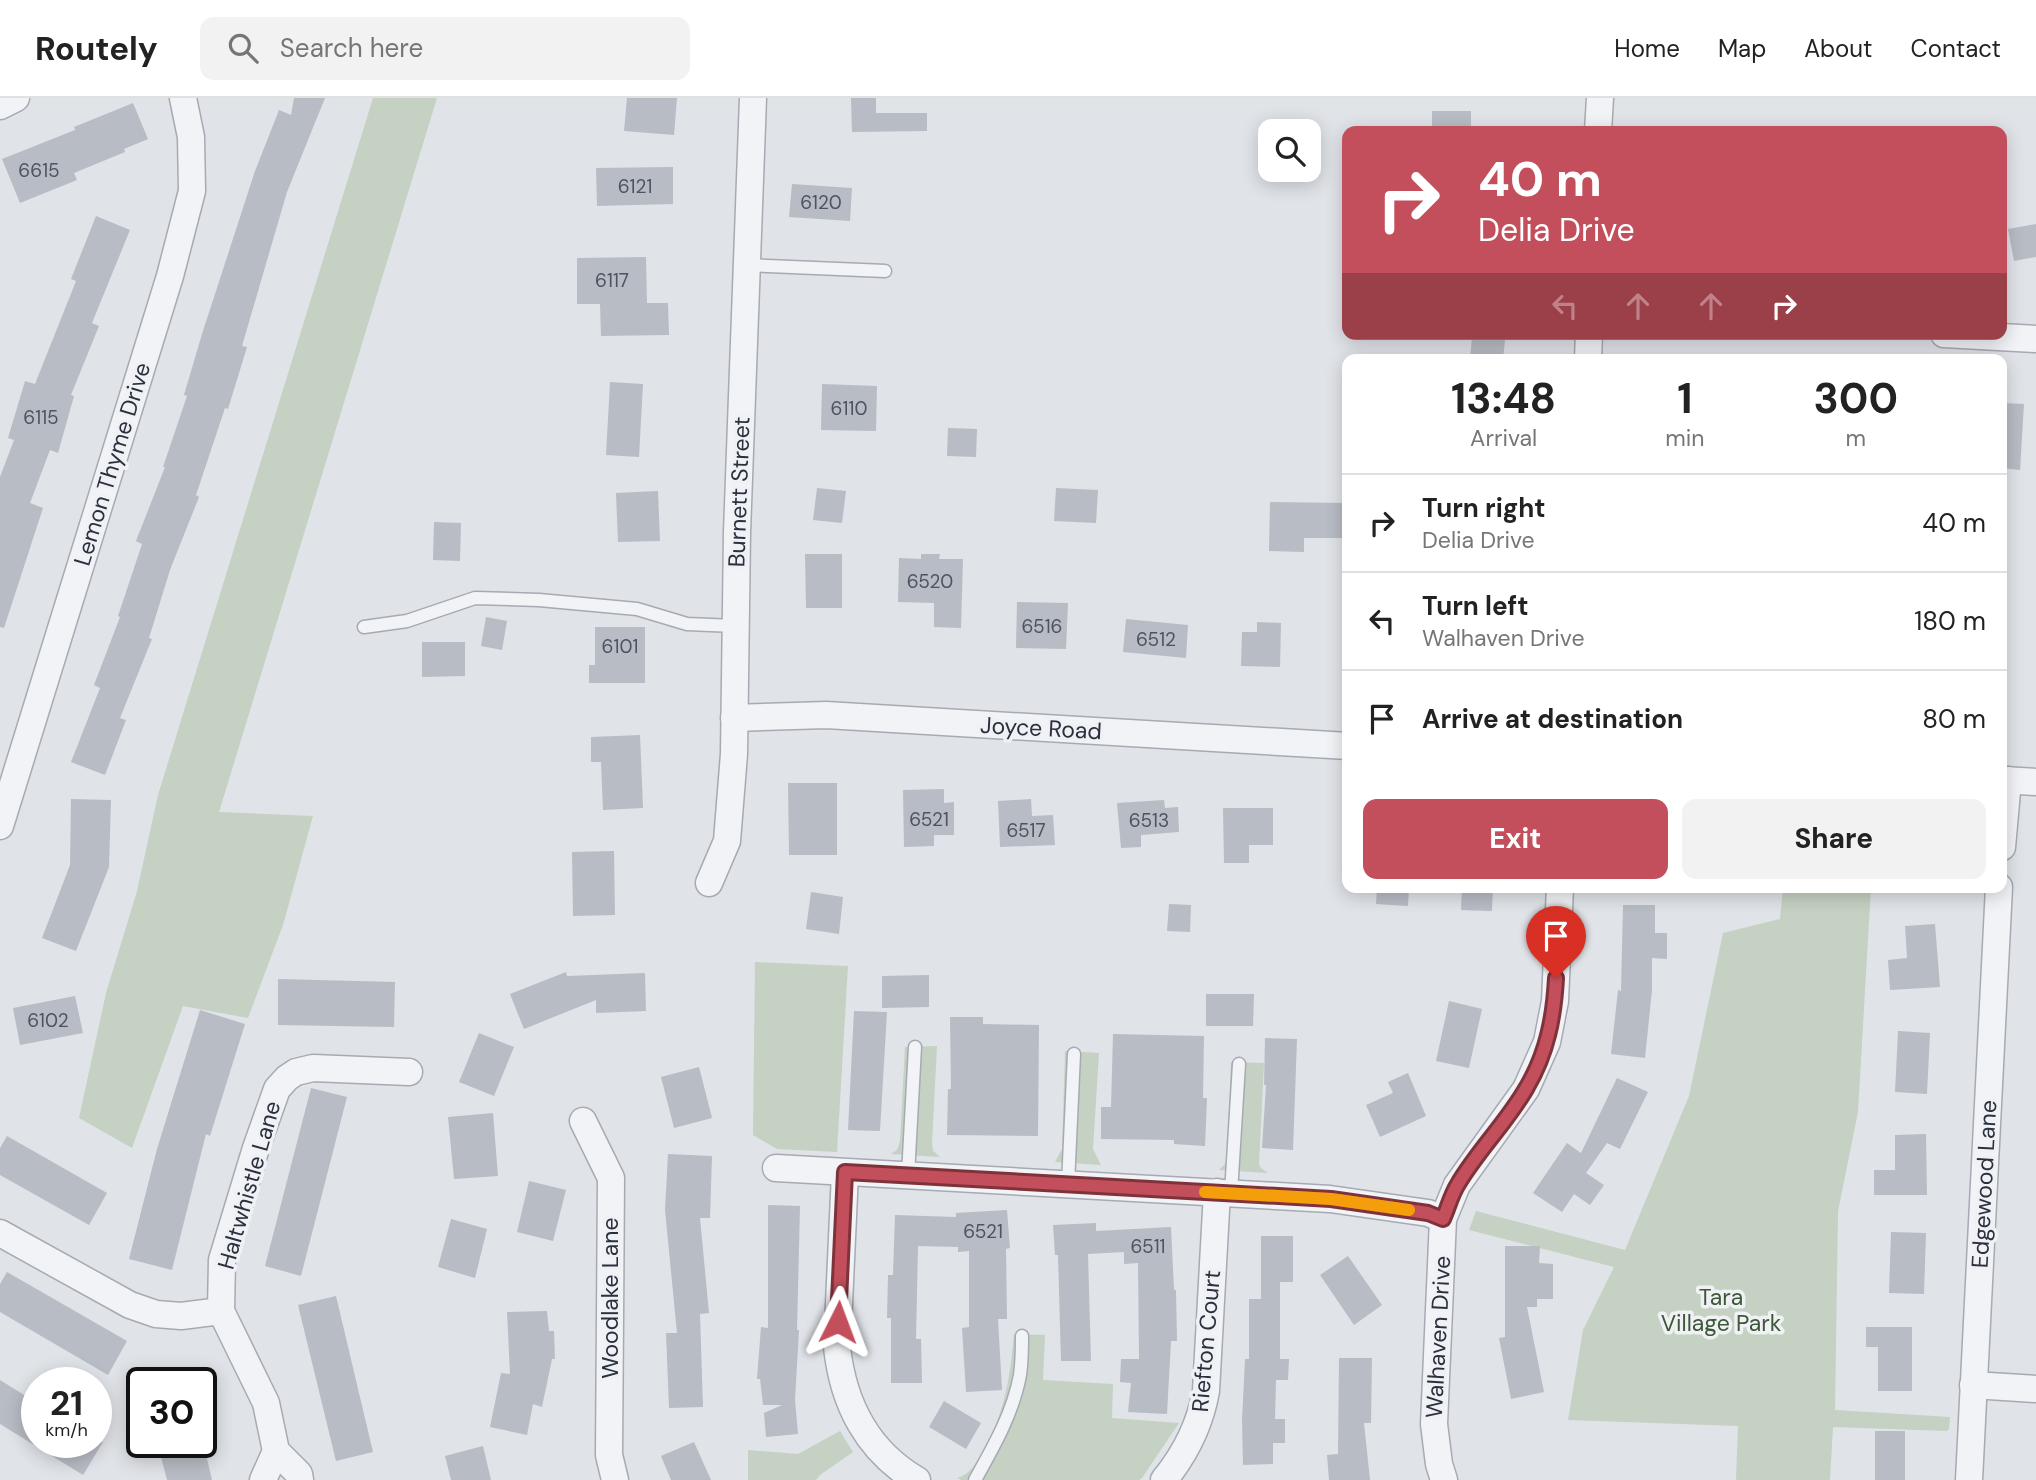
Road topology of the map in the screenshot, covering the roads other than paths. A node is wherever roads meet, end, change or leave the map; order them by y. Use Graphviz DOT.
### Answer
graph roads {
  1 [pos="16,98"];
  2 [pos="183,98"];
  3 [pos="753,98"];
  4 [pos="1600,98"];
  5 [pos="0,106"];
  6 [pos="1598,126"];
  7 [pos="747,265"];
  8 [pos="885,271"];
  9 [pos="2007,337"];
  10 [pos="2036,338"];
  11 [pos="736,626"];
  12 [pos="364,627"];
  13 [pos="734,719"];
  14 [pos="1342,746"];
  15 [pos="2007,780"];
  16 [pos="2036,782"];
  17 [pos="0,826"];
  18 [pos="709,883"];
  19 [pos="1560,893"];
  20 [pos="1999,893"];
  21 [pos="915,1046"];
  22 [pos="1074,1054"];
  23 [pos="1239,1064"];
  24 [pos="410,1072"];
  25 [pos="583,1121"];
  26 [pos="776,1168"];
  27 [pos="845,1172"];
  28 [pos="908,1175"];
  29 [pos="1068,1184"];
  30 [pos="1224,1193"];
  31 [pos="1443,1219"];
  32 [pos="0,1233"];
  33 [pos="221,1311"];
  34 [pos="1023,1336"];
  35 [pos="1973,1385"];
  36 [pos="2036,1389"];
  37 [pos="276,1451"];
  38 [pos="263,1480"];
  39 [pos="300,1480"];
  40 [pos="615,1480"];
  41 [pos="916,1480"];
  42 [pos="975,1480"];
  43 [pos="1164,1480"];
  44 [pos="1444,1480"];
  45 [pos="1969,1480"];
  1 -- 5 [label="street"];
  2 -- 17 [label="street, Lemon Thyme Drive"];
  3 -- 7 [label="street, Burnett Street"];
  4 -- 6 [label="street"];
  7 -- 8 [label="lane"];
  7 -- 11 [label="street, Burnett Street"];
  9 -- 10 [label="street"];
  11 -- 12 [label="lane"];
  11 -- 13 [label="street, Burnett Street"];
  13 -- 14 [label="street, Joyce Road"];
  13 -- 18 [label="street, Burnett Street"];
  15 -- 16 [label="street"];
  19 -- 31 [label="street, Walhaven Drive"];
  20 -- 35 [label="street, Edgewood Lane"];
  21 -- 28 [label="lane"];
  22 -- 29 [label="lane"];
  23 -- 30 [label="lane"];
  24 -- 33 [label="street, Haltwhistle Lane"];
  25 -- 40 [label="street, Woodlake Lane"];
  26 -- 27 [label="street"];
  27 -- 28 [label="street"];
  27 -- 41 [label="street"];
  28 -- 29 [label="street"];
  29 -- 30 [label="street"];
  30 -- 31 [label="street"];
  30 -- 43 [label="street, Riefton Court"];
  31 -- 44 [label="street, Walhaven Drive"];
  32 -- 33 [label="street"];
  33 -- 37 [label="street, Haltwhistle Lane"];
  34 -- 42 [label="lane"];
  35 -- 36 [label="street"];
  35 -- 45 [label="street, Edgewood Lane"];
  37 -- 38 [label="street"];
  37 -- 39 [label="street"];
}
